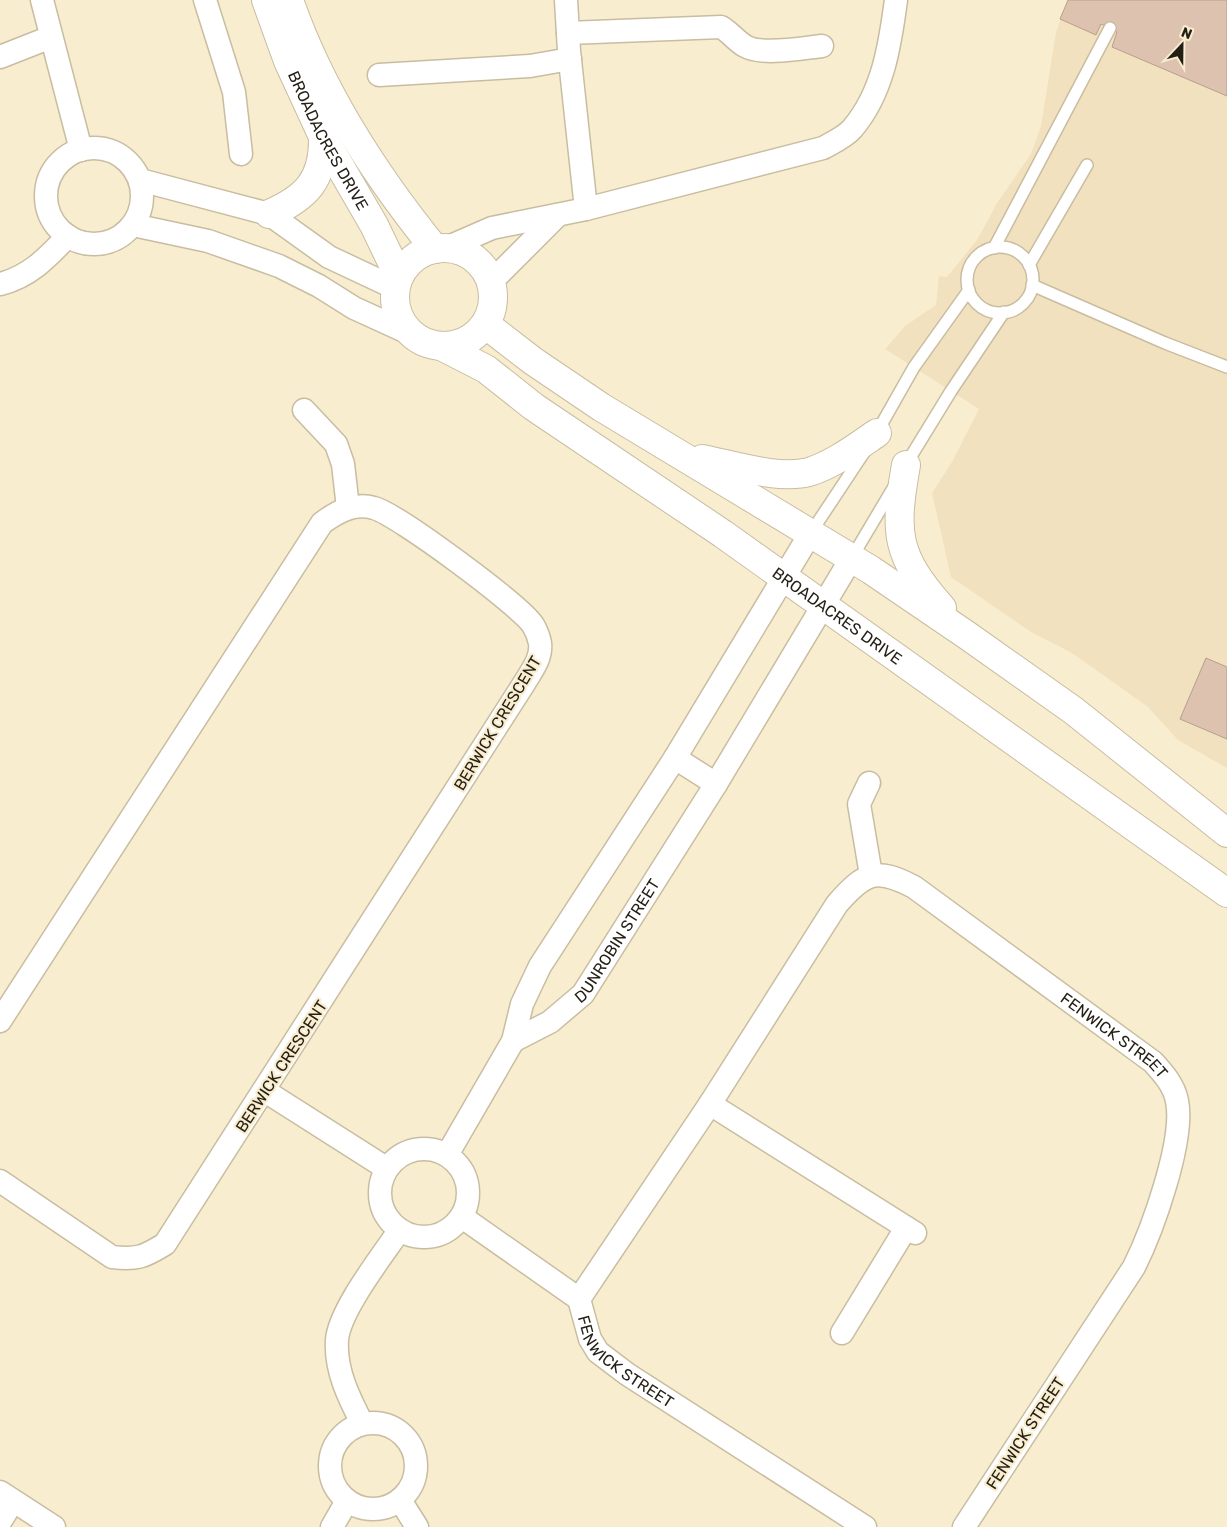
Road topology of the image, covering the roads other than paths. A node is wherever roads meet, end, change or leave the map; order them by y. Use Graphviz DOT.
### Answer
graph roads {
  1 [pos="42,0"];
  2 [pos="205,0"];
  3 [pos="266,0"];
  4 [pos="289,0"];
  5 [pos="566,0"];
  6 [pos="896,0"];
  7 [pos="1110,28"];
  8 [pos="568,33"];
  9 [pos="51,37"];
  10 [pos="822,46"];
  11 [pos="0,58"];
  12 [pos="570,59"];
  13 [pos="379,75"];
  14 [pos="323,137"];
  15 [pos="81,150"];
  16 [pos="241,154"];
  17 [pos="1087,165"];
  18 [pos="140,180"];
  19 [pos="586,209"];
  20 [pos="269,214"];
  21 [pos="558,216"];
  22 [pos="133,225"];
  23 [pos="68,236"];
  24 [pos="994,248"];
  25 [pos="440,249"];
  26 [pos="1029,265"];
  27 [pos="491,282"];
  28 [pos="397,283"];
  29 [pos="0,284"];
  30 [pos="1032,285"];
  31 [pos="969,290"];
  32 [pos="1004,312"];
  33 [pos="485,324"];
  34 [pos="411,334"];
  35 [pos="441,346"];
  36 [pos="1227,367"];
  37 [pos="304,410"];
  38 [pos="877,433"];
  39 [pos="683,456"];
  40 [pos="906,465"];
  41 [pos="348,508"];
  42 [pos="810,534"];
  43 [pos="851,560"];
  44 [pos="784,578"];
  45 [pos="825,605"];
  46 [pos="968,636"];
  47 [pos="675,758"];
  48 [pos="869,783"];
  49 [pos="716,784"];
  50 [pos="1227,833"];
  51 [pos="871,875"];
  52 [pos="1227,893"];
  53 [pos="0,1021"];
  54 [pos="513,1041"];
  55 [pos="265,1091"];
  56 [pos="710,1104"];
  57 [pos="446,1155"];
  58 [pos="386,1168"];
  59 [pos="0,1181"];
  60 [pos="462,1216"];
  61 [pos="398,1231"];
  62 [pos="579,1299"];
  63 [pos="842,1333"];
  64 [pos="362,1424"];
  65 [pos="7,1496"];
  66 [pos="400,1500"];
  67 [pos="347,1501"];
  68 [pos="0,1522"];
  69 [pos="54,1527"];
  70 [pos="332,1527"];
  71 [pos="417,1527"];
  72 [pos="865,1527"];
  73 [pos="964,1527"];
  1 -- 9 [label="street"];
  2 -- 16 [label="street"];
  3 -- 14 [label="street, BROADACRES DRIVE"];
  4 -- 25 [label="street, BROADACRES DRIVE"];
  5 -- 8 [label="street"];
  6 -- 19 [label="street"];
  7 -- 24 [label="lane"];
  8 -- 10 [label="street"];
  8 -- 12 [label="street"];
  9 -- 11 [label="street"];
  9 -- 15 [label="street"];
  12 -- 13 [label="street"];
  12 -- 19 [label="street"];
  14 -- 20 [label="street"];
  14 -- 28 [label="street, BROADACRES DRIVE"];
  15 -- 18 [label="street"];
  15 -- 23 [label="street"];
  17 -- 26 [label="lane"];
  18 -- 20 [label="street"];
  18 -- 22 [label="street"];
  19 -- 21 [label="street"];
  20 -- 28 [label="street"];
  21 -- 25 [label="street"];
  21 -- 27 [label="street"];
  22 -- 23 [label="street"];
  22 -- 34 [label="street"];
  23 -- 29 [label="street"];
  24 -- 26 [label="lane"];
  24 -- 31 [label="lane"];
  25 -- 27 [label="street"];
  25 -- 28 [label="street"];
  26 -- 30 [label="lane"];
  27 -- 33 [label="street, BROADACRES DRIVE"];
  28 -- 34 [label="street, BROADACRES DRIVE"];
  30 -- 32 [label="lane"];
  30 -- 36 [label="lane"];
  31 -- 32 [label="lane"];
  31 -- 38 [label="lane"];
  32 -- 40 [label="lane"];
  33 -- 35 [label="street, BROADACRES DRIVE"];
  33 -- 39 [label="street"];
  34 -- 35 [label="street, BROADACRES DRIVE"];
  35 -- 44 [label="street, BROADACRES DRIVE"];
  37 -- 41 [label="street"];
  38 -- 39 [label="street"];
  38 -- 42 [label="lane"];
  39 -- 42 [label="street"];
  40 -- 43 [label="lane"];
  40 -- 46 [label="street"];
  41 -- 53 [label="street, BERWICK CRESCENT"];
  41 -- 55 [label="street, BERWICK CRESCENT"];
  42 -- 43 [label="street"];
  42 -- 44 [label="street"];
  43 -- 45 [label="street, DUNROBIN STREET"];
  43 -- 46 [label="street"];
  44 -- 45 [label="street, BROADACRES DRIVE"];
  44 -- 47 [label="street"];
  45 -- 49 [label="street, DUNROBIN STREET"];
  45 -- 52 [label="street, BROADACRES DRIVE"];
  46 -- 50 [label="street"];
  47 -- 49 [label="street"];
  47 -- 54 [label="street"];
  48 -- 51 [label="street"];
  49 -- 54 [label="street, DUNROBIN STREET"];
  51 -- 56 [label="street, FENWICK STREET"];
  51 -- 73 [label="street, FENWICK STREET"];
  54 -- 57 [label="street"];
  55 -- 58 [label="street"];
  55 -- 59 [label="street, BERWICK CRESCENT"];
  56 -- 62 [label="street, FENWICK STREET"];
  56 -- 63 [label="street"];
  57 -- 58 [label="street"];
  57 -- 60 [label="street"];
  58 -- 61 [label="street"];
  60 -- 61 [label="street"];
  60 -- 62 [label="street, FENWICK STREET"];
  61 -- 64 [label="street"];
  62 -- 72 [label="street, FENWICK STREET"];
  64 -- 66 [label="street"];
  64 -- 67 [label="street"];
  65 -- 68 [label="street"];
  65 -- 69 [label="street"];
  66 -- 67 [label="street"];
  66 -- 71 [label="street"];
  67 -- 70 [label="street"];
}
